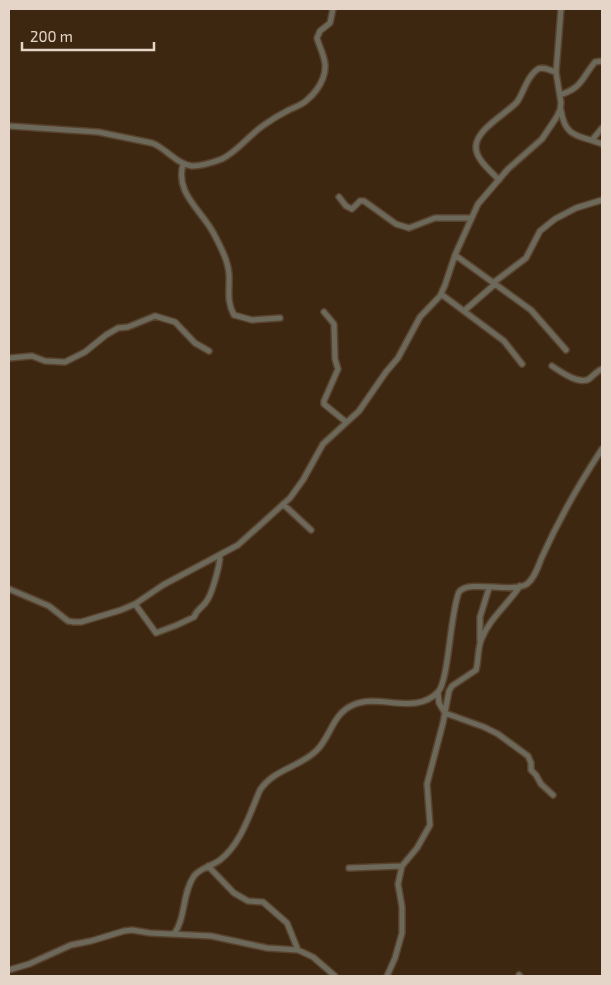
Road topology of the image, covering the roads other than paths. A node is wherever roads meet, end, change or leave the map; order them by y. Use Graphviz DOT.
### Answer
graph roads {
  1 [pos="333,9"];
  2 [pos="561,9"];
  3 [pos="602,61"];
  4 [pos="556,72"];
  5 [pos="560,96"];
  6 [pos="560,110"];
  7 [pos="9,126"];
  8 [pos="602,128"];
  9 [pos="592,140"];
  10 [pos="602,144"];
  11 [pos="183,164"];
  12 [pos="499,180"];
  13 [pos="339,197"];
  14 [pos="602,200"];
  15 [pos="471,218"];
  16 [pos="455,255"];
  17 [pos="494,283"];
  18 [pos="441,294"];
  19 [pos="464,311"];
  20 [pos="324,312"];
  21 [pos="280,318"];
  22 [pos="566,350"];
  23 [pos="209,351"];
  24 [pos="9,358"];
  25 [pos="522,364"];
  26 [pos="552,366"];
  27 [pos="602,368"];
  28 [pos="346,422"];
  29 [pos="602,449"];
  30 [pos="282,504"];
  31 [pos="312,530"];
  32 [pos="220,556"];
  33 [pos="520,586"];
  34 [pos="489,588"];
  35 [pos="9,589"];
  36 [pos="135,604"];
  37 [pos="480,643"];
  38 [pos="438,692"];
  39 [pos="445,713"];
  40 [pos="553,795"];
  41 [pos="208,866"];
  42 [pos="402,866"];
  43 [pos="348,868"];
  44 [pos="178,929"];
  45 [pos="174,934"];
  46 [pos="183,934"];
  47 [pos="298,950"];
  48 [pos="9,970"];
  49 [pos="335,976"];
  50 [pos="387,976"];
  1 -- 11 [label="street"];
  2 -- 4 [label="street"];
  3 -- 5 [label="street"];
  4 -- 5 [label="street"];
  4 -- 12 [label="street"];
  5 -- 6 [label="street"];
  6 -- 9 [label="street"];
  6 -- 12 [label="street"];
  7 -- 11 [label="street"];
  8 -- 9 [label="street"];
  9 -- 10 [label="street"];
  11 -- 21 [label="street"];
  12 -- 15 [label="street"];
  13 -- 15 [label="street"];
  14 -- 17 [label="street"];
  15 -- 16 [label="street"];
  16 -- 17 [label="street"];
  16 -- 18 [label="street"];
  17 -- 19 [label="street"];
  17 -- 22 [label="street"];
  18 -- 19 [label="street"];
  18 -- 28 [label="street"];
  19 -- 25 [label="street"];
  20 -- 28 [label="street"];
  23 -- 24 [label="street"];
  26 -- 27 [label="street"];
  28 -- 30 [label="street"];
  29 -- 33 [label="street"];
  30 -- 31 [label="street"];
  30 -- 32 [label="street"];
  32 -- 36 [label="street"];
  32 -- 36 [label="street"];
  33 -- 34 [label="street"];
  33 -- 37 [label="street"];
  34 -- 37 [label="street"];
  34 -- 38 [label="street"];
  35 -- 36 [label="street"];
  37 -- 39 [label="street"];
  38 -- 39 [label="street"];
  38 -- 41 [label="street"];
  39 -- 40 [label="street"];
  39 -- 42 [label="street"];
  41 -- 44 [label="street"];
  41 -- 47 [label="street"];
  42 -- 43 [label="street"];
  42 -- 50 [label="street"];
  44 -- 45 [label="street"];
  44 -- 46 [label="street"];
  45 -- 46 [label="street"];
  45 -- 48 [label="street"];
  46 -- 47 [label="street"];
  47 -- 49 [label="street"];
}
